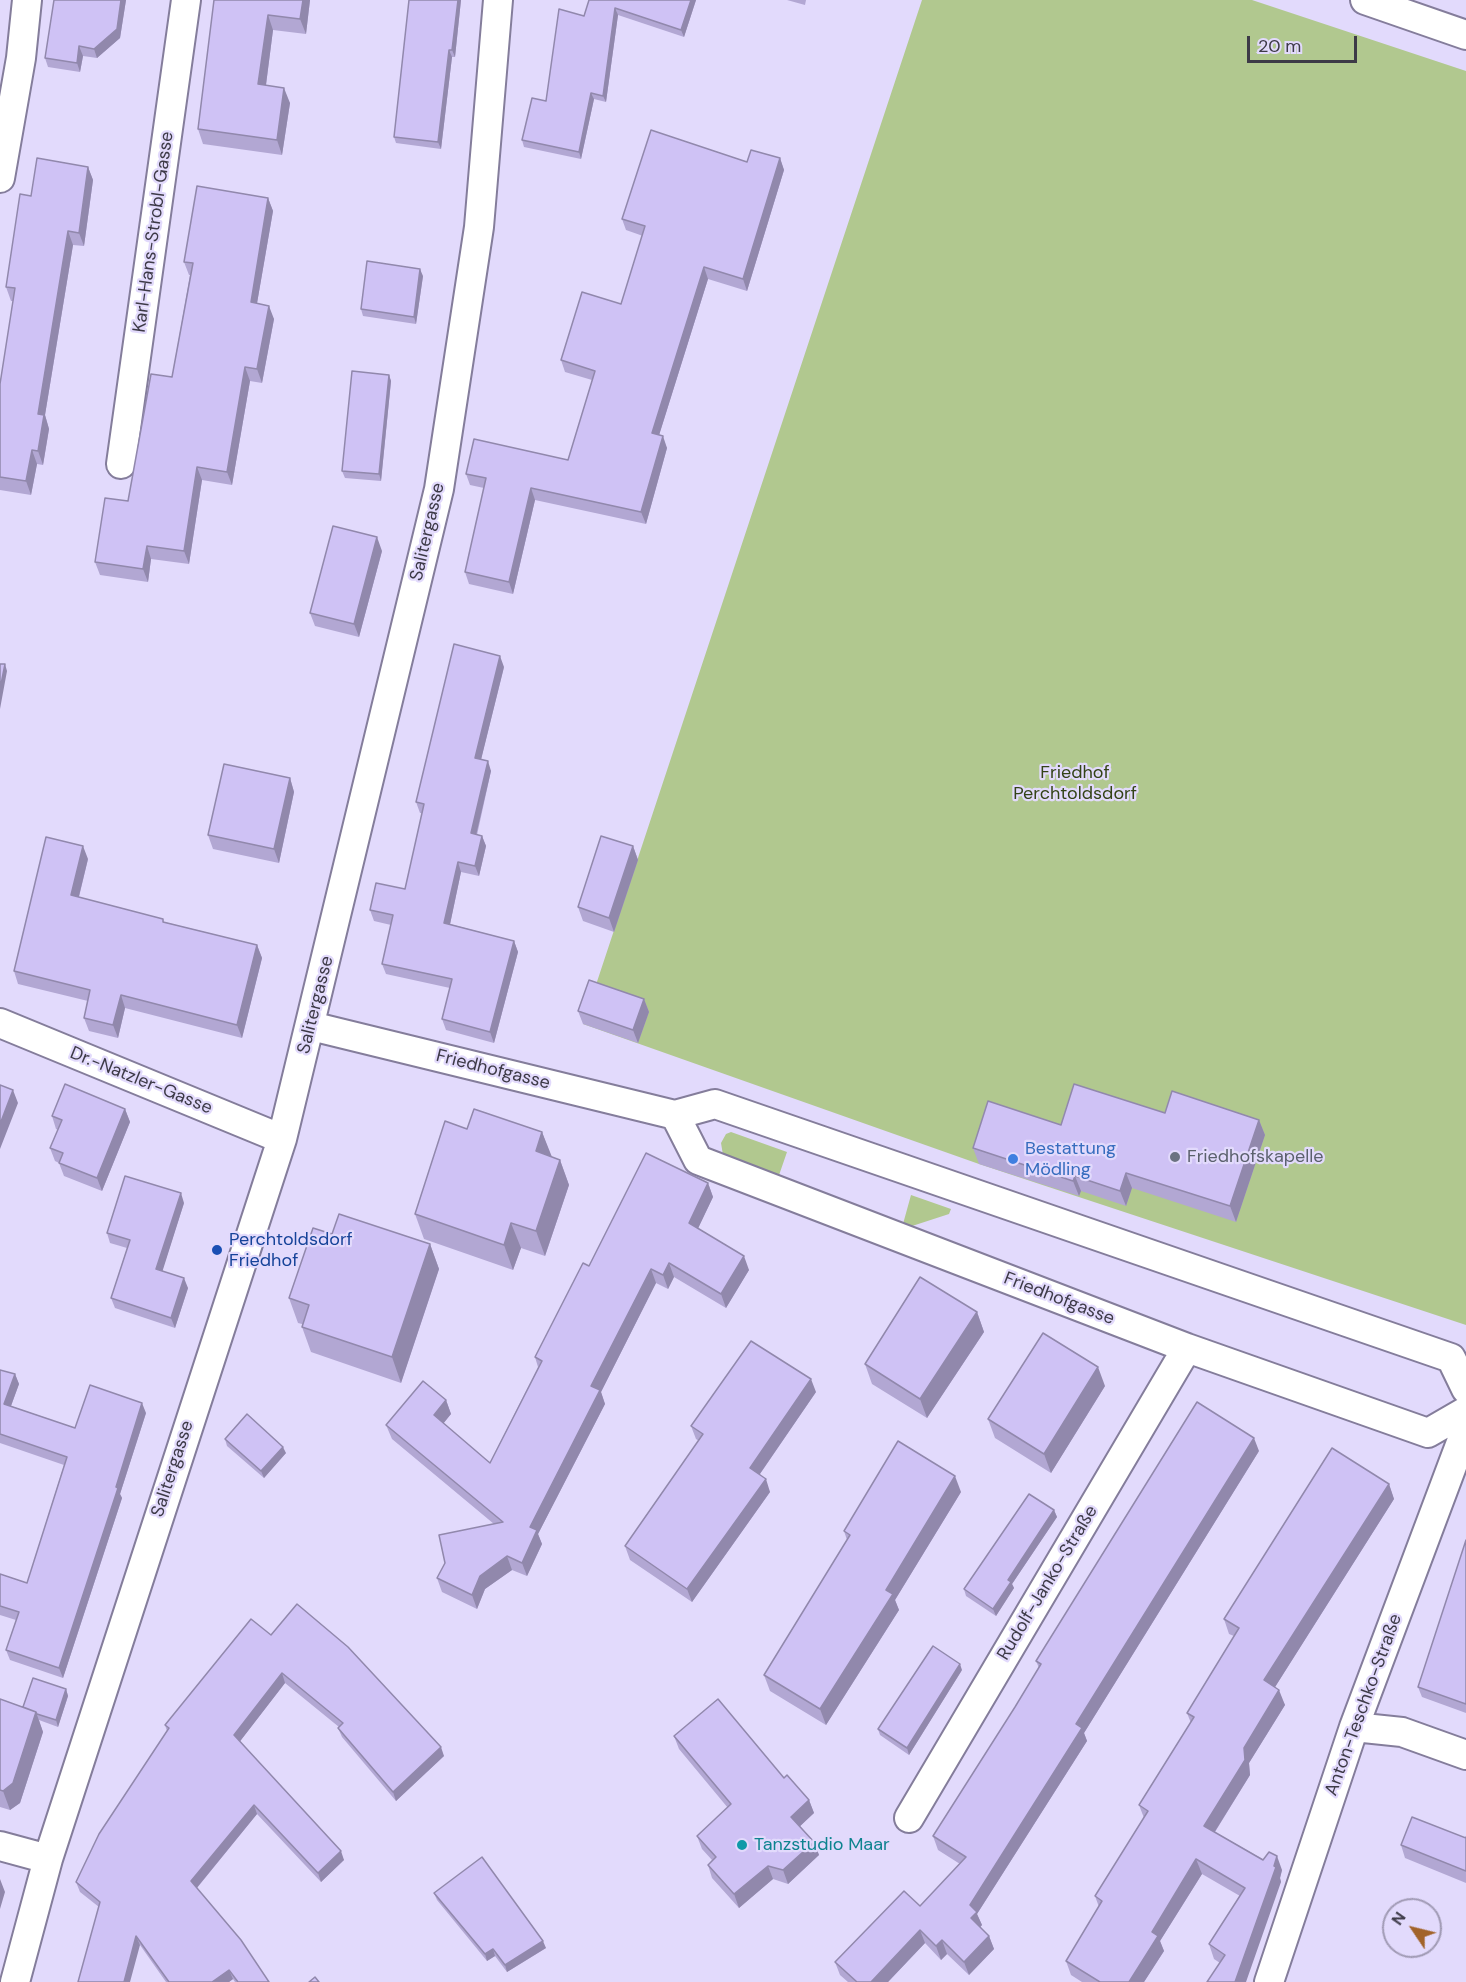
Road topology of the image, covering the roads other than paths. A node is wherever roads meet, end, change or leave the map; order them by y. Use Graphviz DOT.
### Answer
graph roads {
  1 [pos="27,0"];
  2 [pos="186,0"];
  3 [pos="498,0"];
  4 [pos="1365,0"];
  5 [pos="1466,36"];
  6 [pos="0,178"];
  7 [pos="121,464"];
  8 [pos="0,1023"];
  9 [pos="311,1026"];
  10 [pos="675,1115"];
  11 [pos="282,1139"];
  12 [pos="1187,1348"];
  13 [pos="1466,1389"];
  14 [pos="1466,1411"];
  15 [pos="1466,1429"];
  16 [pos="1354,1727"];
  17 [pos="1466,1755"];
  18 [pos="909,1818"];
  19 [pos="0,1846"];
  20 [pos="48,1859"];
  21 [pos="15,1982"];
  22 [pos="1269,1982"];
  1 -- 6 [label="street"];
  2 -- 7 [label="street, Karl-Hans-Strobl-Gasse"];
  3 -- 9 [label="street, Salitergasse"];
  4 -- 5 [label="street"];
  8 -- 11 [label="street, Dr.-Natzler-Gasse"];
  9 -- 10 [label="street, Friedhofgasse"];
  9 -- 11 [label="street, Salitergasse"];
  10 -- 12 [label="street, Friedhofgasse"];
  10 -- 13 [label="street, Friedhofgasse"];
  11 -- 20 [label="street, Salitergasse"];
  12 -- 14 [label="street, Friedhofgasse"];
  12 -- 18 [label="street, Rudolf-Janko-Straße"];
  15 -- 16 [label="street, Anton-Teschko-Straße"];
  16 -- 17 [label="street"];
  16 -- 22 [label="street, Anton-Teschko-Straße"];
  19 -- 20 [label="street"];
  20 -- 21 [label="street, Salitergasse"];
}
